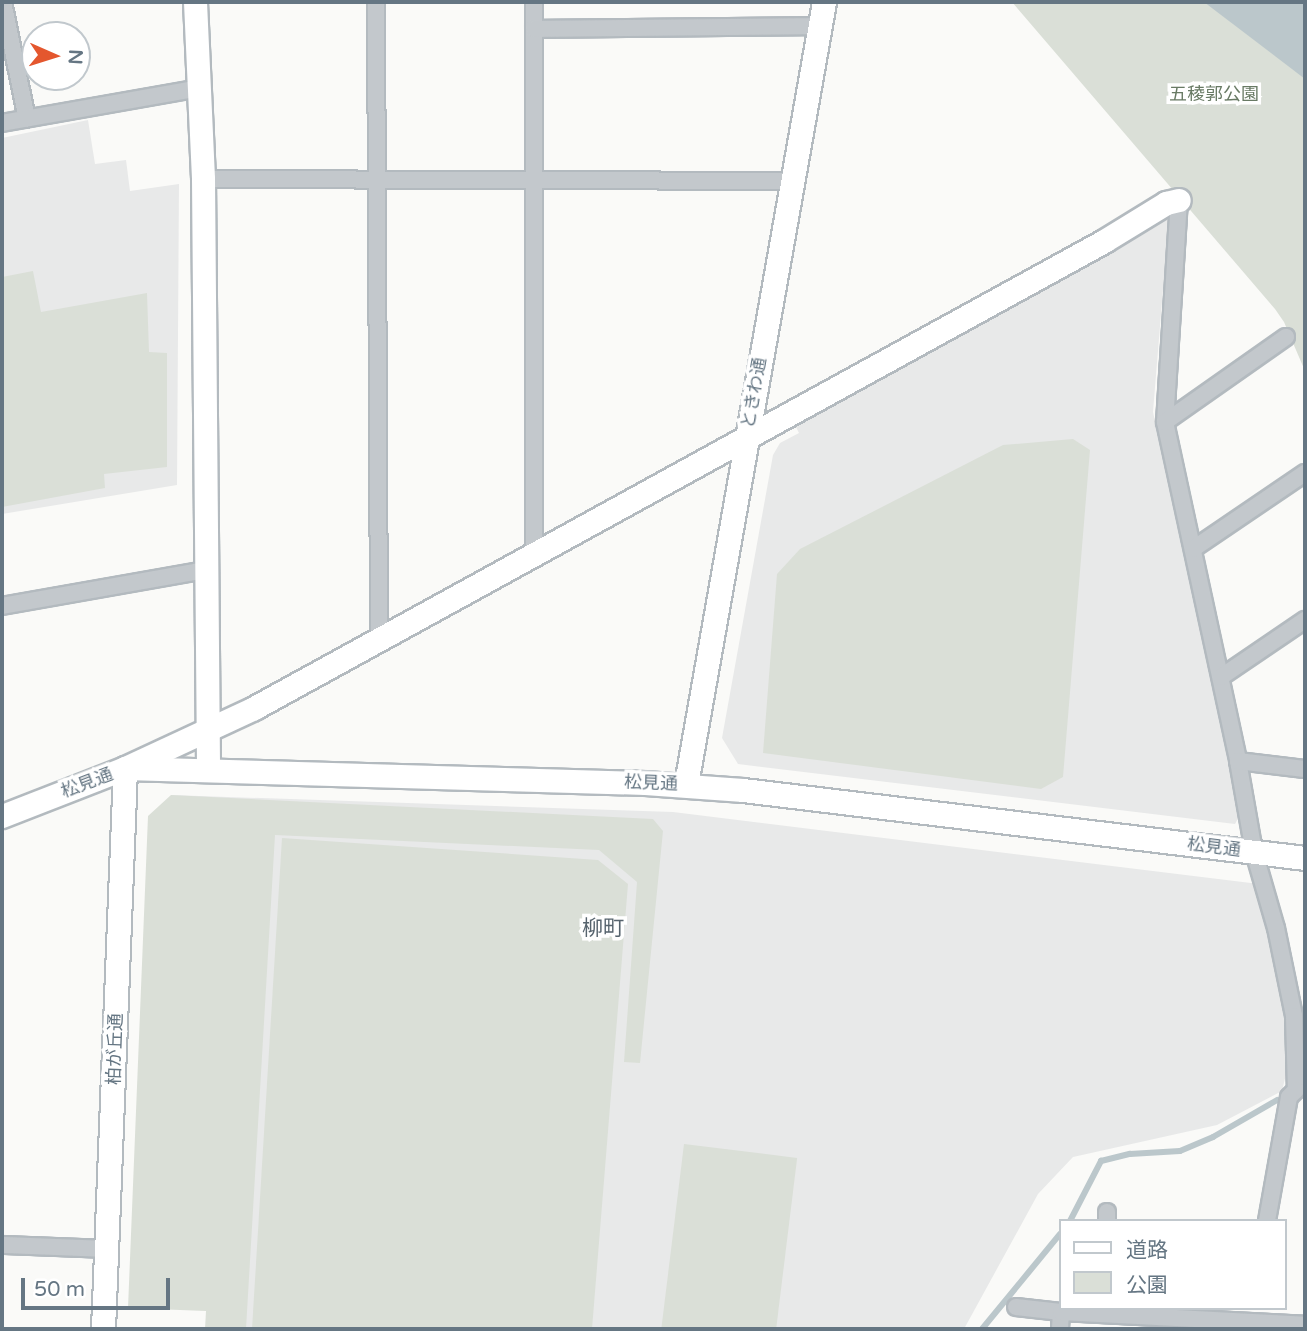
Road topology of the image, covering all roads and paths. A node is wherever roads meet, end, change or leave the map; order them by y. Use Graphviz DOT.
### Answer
graph roads {
  1 [pos="3,2"];
  2 [pos="195,2"];
  3 [pos="376,2"];
  4 [pos="534,2"];
  5 [pos="824,2"];
  6 [pos="820,26"];
  7 [pos="534,29"];
  8 [pos="200,88"];
  9 [pos="27,119"];
  10 [pos="2,123"];
  11 [pos="203,179"];
  12 [pos="376,180"];
  13 [pos="533,180"];
  14 [pos="792,181"];
  15 [pos="1179,200"];
  16 [pos="1286,337"];
  17 [pos="1165,422"];
  18 [pos="746,438"];
  19 [pos="1305,473"];
  20 [pos="1193,550"];
  21 [pos="534,554"];
  22 [pos="207,570"];
  23 [pos="2,606"];
  24 [pos="1305,620"];
  25 [pos="379,639"];
  26 [pos="1221,677"];
  27 [pos="208,730"];
  28 [pos="1238,761"];
  29 [pos="125,768"];
  30 [pos="208,769"];
  31 [pos="1305,769"];
  32 [pos="686,784"];
  33 [pos="2,816"];
  34 [pos="1254,852"];
  35 [pos="1305,858"];
  36 [pos="1300,1015"];
  37 [pos="1301,1093"];
  38 [pos="1267,1219"];
  39 [pos="2,1245"];
  40 [pos="106,1249"];
  41 [pos="1016,1307"];
  42 [pos="1102,1311"];
  43 [pos="1061,1312"];
  44 [pos="1255,1320"];
  45 [pos="1155,1323"];
  46 [pos="1305,1325"];
  47 [pos="103,1329"];
  48 [pos="1060,1329"];
  1 -- 9 [label="street"];
  2 -- 8 [label="street"];
  3 -- 12 [label="street"];
  4 -- 7 [label="street"];
  5 -- 6 [label="street, ときわ通"];
  6 -- 7 [label="street"];
  6 -- 14 [label="street, ときわ通"];
  7 -- 13 [label="street"];
  8 -- 9 [label="street"];
  8 -- 11 [label="street"];
  9 -- 10 [label="street"];
  11 -- 12 [label="street"];
  11 -- 22 [label="street"];
  12 -- 13 [label="street"];
  12 -- 25 [label="street"];
  13 -- 14 [label="street"];
  13 -- 21 [label="street"];
  14 -- 18 [label="street, ときわ通"];
  15 -- 17 [label="street"];
  15 -- 18 [label="street"];
  16 -- 17 [label="street"];
  17 -- 20 [label="street"];
  18 -- 21 [label="street"];
  18 -- 32 [label="street, ときわ通"];
  19 -- 20 [label="street"];
  20 -- 26 [label="street"];
  21 -- 25 [label="street"];
  22 -- 23 [label="street"];
  22 -- 27 [label="street"];
  24 -- 26 [label="street"];
  25 -- 27 [label="street"];
  26 -- 28 [label="street"];
  27 -- 29 [label="street"];
  27 -- 30 [label="street"];
  28 -- 31 [label="street"];
  28 -- 34 [label="street"];
  29 -- 30 [label="street, 松見通"];
  29 -- 33 [label="street, 松見通"];
  29 -- 40 [label="street, 柏が丘通"];
  30 -- 32 [label="street, 松見通"];
  32 -- 34 [label="street, 松見通"];
  34 -- 35 [label="street, 松見通"];
  34 -- 36 [label="street"];
  36 -- 37 [label="street"];
  37 -- 38 [label="street"];
  39 -- 40 [label="street"];
  40 -- 47 [label="street, 柏が丘通"];
  41 -- 43 [label="street"];
  42 -- 43 [label="street"];
  42 -- 45 [label="street"];
  43 -- 48 [label="street"];
  44 -- 45 [label="street"];
  44 -- 46 [label="street"];
}
